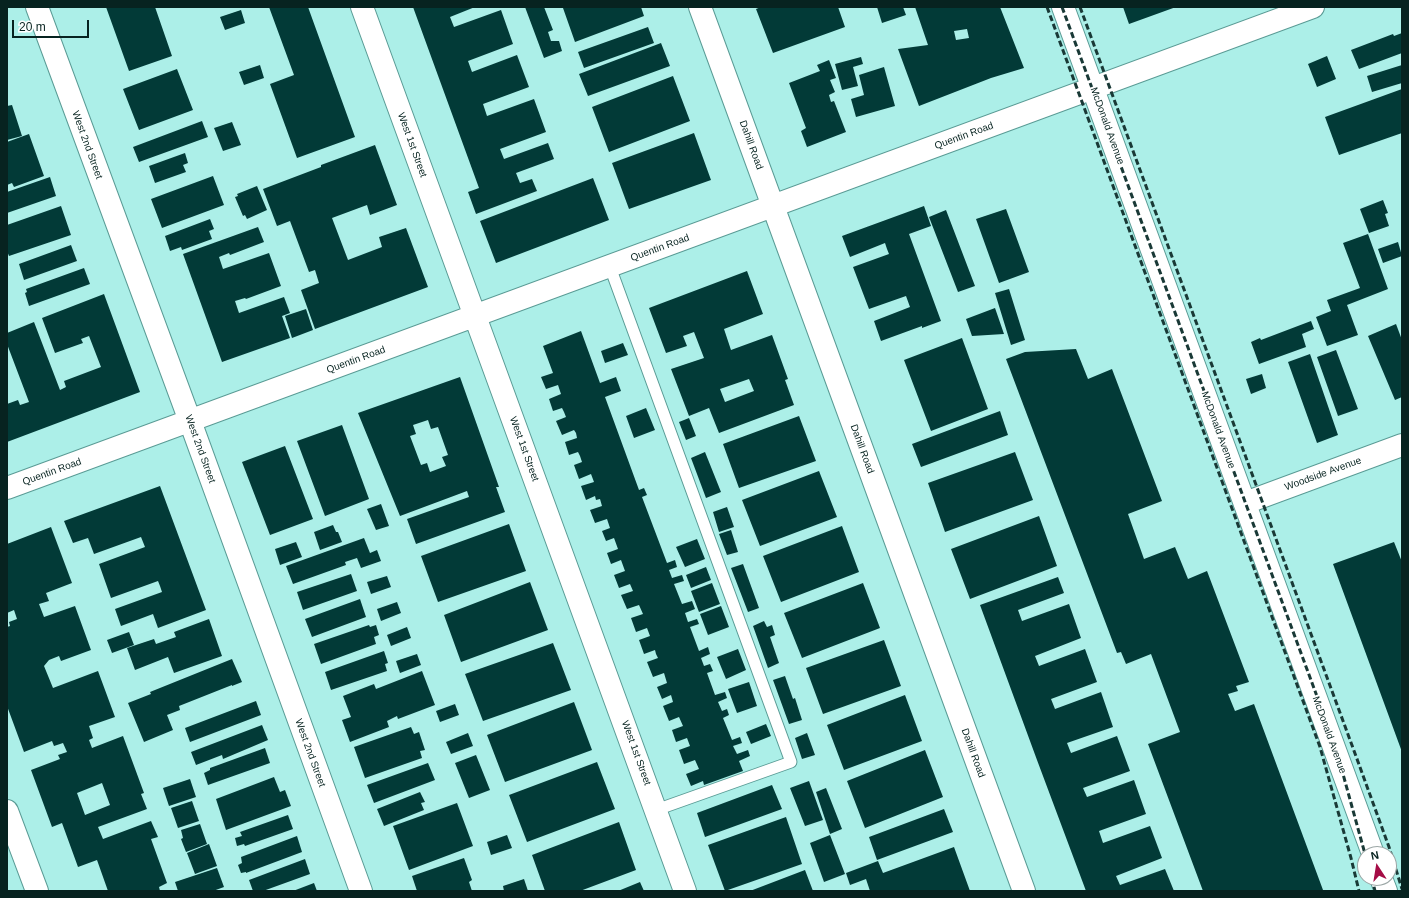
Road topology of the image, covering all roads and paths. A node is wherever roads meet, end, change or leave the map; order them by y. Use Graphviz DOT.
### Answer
graph roads {
  1 [pos="37,7"];
  2 [pos="362,7"];
  3 [pos="700,7"];
  4 [pos="1063,7"];
  5 [pos="1313,7"];
  6 [pos="1093,88"];
  7 [pos="774,206"];
  8 [pos="610,266"];
  9 [pos="475,316"];
  10 [pos="190,421"];
  11 [pos="1402,445"];
  12 [pos="7,488"];
  13 [pos="1245,503"];
  14 [pos="656,810"];
  15 [pos="7,811"];
  16 [pos="1369,846"];
  17 [pos="37,891"];
  18 [pos="361,891"];
  19 [pos="686,891"];
  20 [pos="1024,891"];
  1 -- 10 [label="street, West 2nd Street"];
  2 -- 9 [label="street, West 1st Street"];
  3 -- 7 [label="street, Dahill Road"];
  4 -- 6 [label="street, McDonald Avenue"];
  5 -- 6 [label="street, Quentin Road"];
  6 -- 7 [label="street, Quentin Road"];
  6 -- 13 [label="street, McDonald Avenue"];
  7 -- 8 [label="street, Quentin Road"];
  7 -- 20 [label="street, Dahill Road"];
  8 -- 9 [label="street, Quentin Road"];
  8 -- 14 [label="lane"];
  9 -- 10 [label="street, Quentin Road"];
  9 -- 14 [label="street, West 1st Street"];
  10 -- 12 [label="street, Quentin Road"];
  10 -- 18 [label="street, West 2nd Street"];
  11 -- 13 [label="street, Woodside Avenue"];
  13 -- 16 [label="street, McDonald Avenue"];
  14 -- 19 [label="street, West 1st Street"];
  15 -- 17 [label="street"];
}
